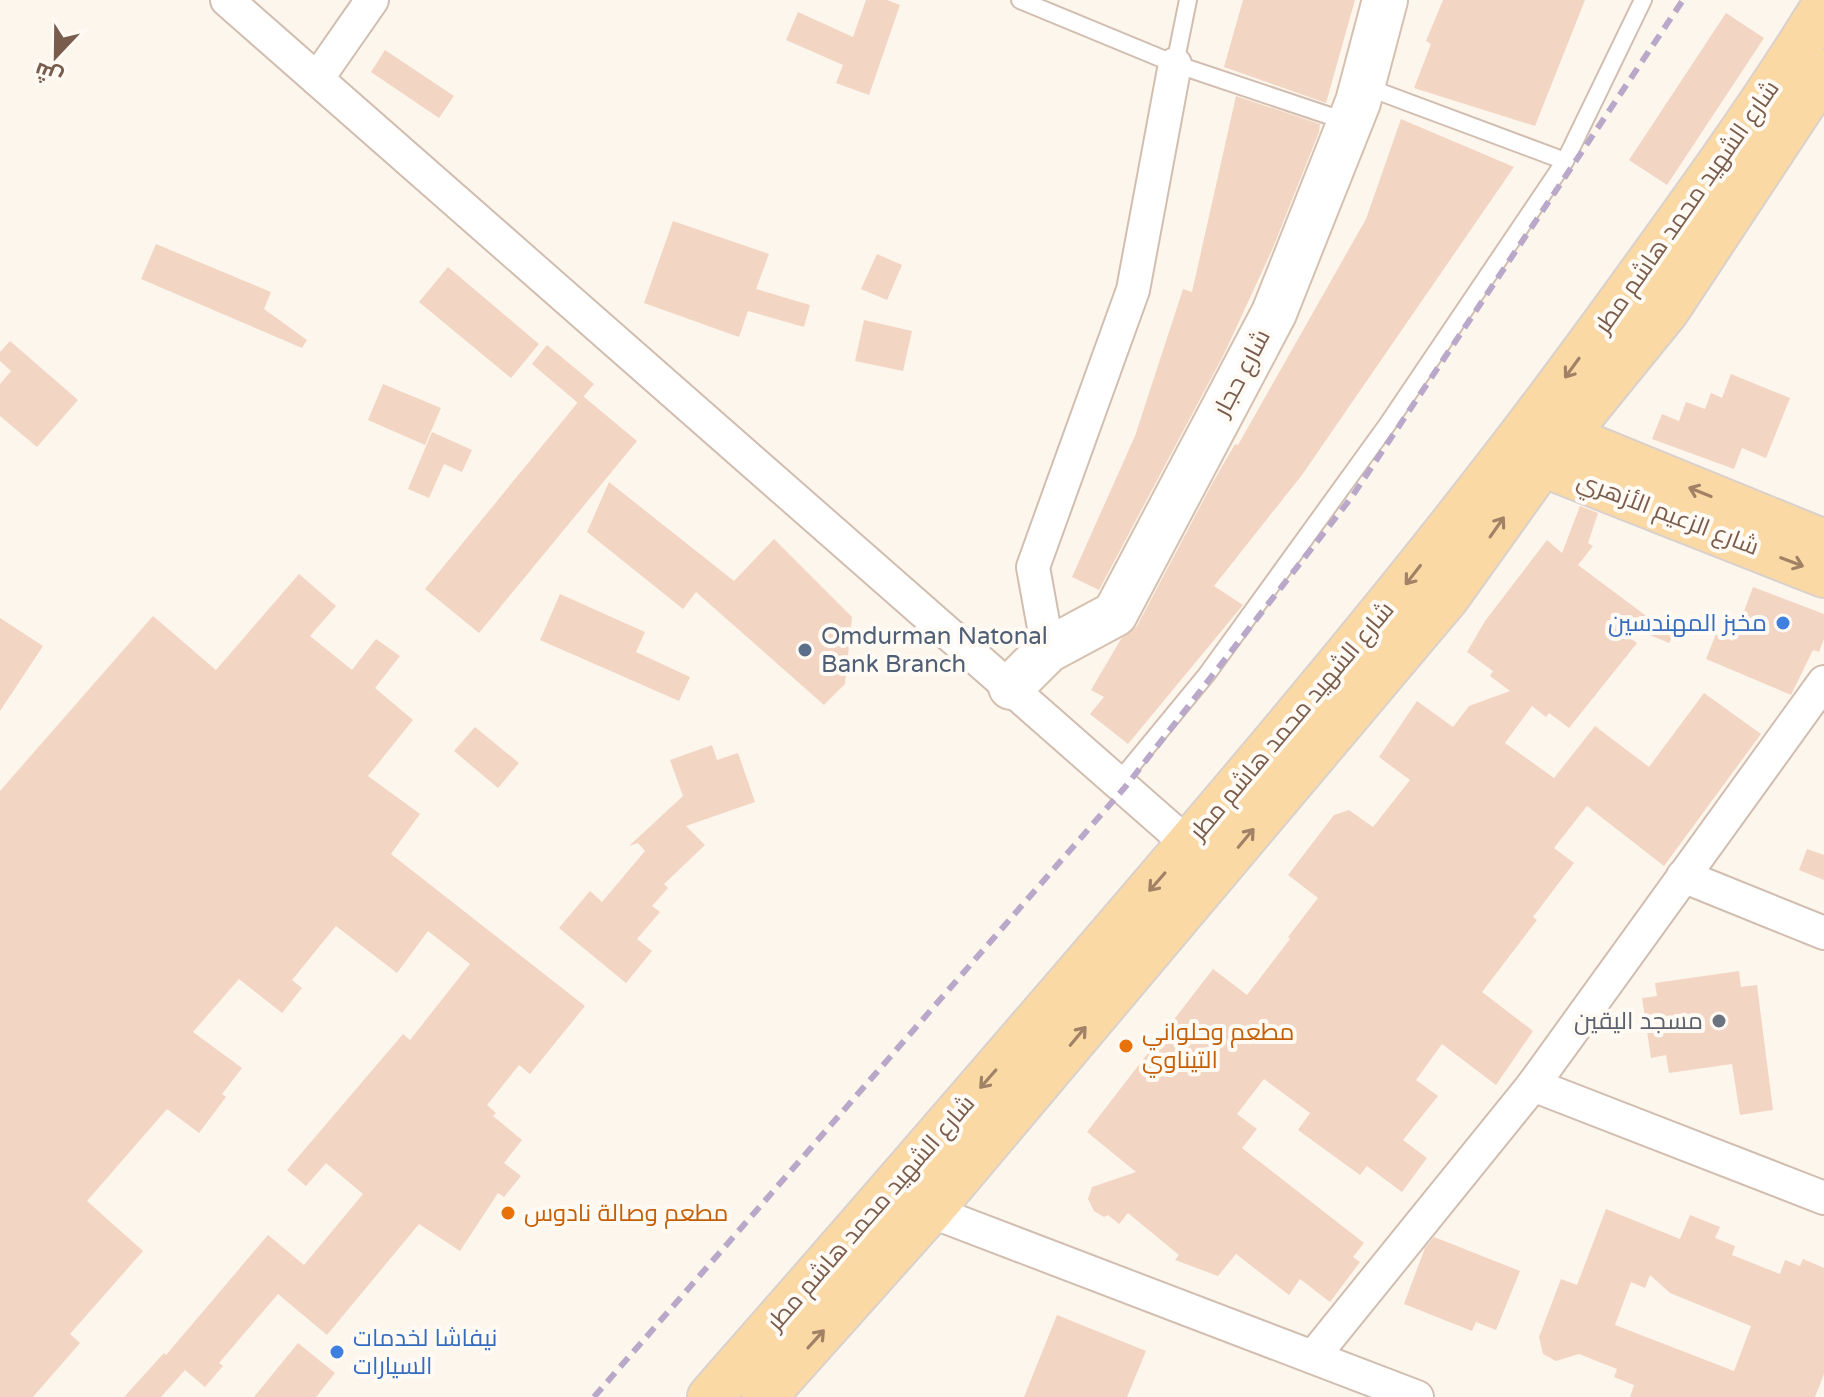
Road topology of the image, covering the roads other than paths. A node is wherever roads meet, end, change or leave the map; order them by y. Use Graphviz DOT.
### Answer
graph roads {
  1 [pos="227,0"];
  2 [pos="372,0"];
  3 [pos="1020,0"];
  4 [pos="1188,0"];
  5 [pos="1385,0"];
  6 [pos="1643,0"];
  7 [pos="1824,6"];
  8 [pos="1175,64"];
  9 [pos="1824,72"];
  10 [pos="317,79"];
  11 [pos="1356,104"];
  12 [pos="1565,161"];
  13 [pos="1540,440"];
  14 [pos="1824,542"];
  15 [pos="1824,575"];
  16 [pos="1048,650"];
  17 [pos="1824,682"];
  18 [pos="1011,687"];
  19 [pos="1119,781"];
  20 [pos="1189,845"];
  21 [pos="1683,876"];
  22 [pos="1824,933"];
  23 [pos="1533,1085"];
  24 [pos="1824,1198"];
  25 [pos="930,1211"];
  26 [pos="1313,1357"];
  27 [pos="710,1397"];
  28 [pos="764,1397"];
  29 [pos="1417,1397"];
  1 -- 10 [label="street"];
  2 -- 10 [label="street"];
  3 -- 8 [label="lane"];
  4 -- 8 [label="lane"];
  5 -- 11 [label="street, شارع حجار"];
  6 -- 12 [label="lane"];
  7 -- 13 [label="main road, شارع الشهيد محمد هاشم مطر, one-way"];
  8 -- 11 [label="lane"];
  8 -- 16 [label="street"];
  9 -- 13 [label="main road, شارع الشهيد محمد هاشم مطر"];
  10 -- 18 [label="street"];
  11 -- 12 [label="lane"];
  11 -- 16 [label="street, شارع حجار"];
  12 -- 19 [label="lane"];
  14 -- 13 [label="main road, شارع الزعيم الأزهري, one-way"];
  13 -- 15 [label="main road, شارع الزعيم الأزهري, one-way"];
  13 -- 20 [label="main road, شارع الشهيد محمد هاشم مطر, one-way"];
  25 -- 13 [label="main road, شارع الشهيد محمد هاشم مطر, one-way"];
  16 -- 18 [label="street, شارع حجار"];
  17 -- 21 [label="street"];
  18 -- 19 [label="street"];
  19 -- 20 [label="street"];
  20 -- 27 [label="main road, شارع الشهيد محمد هاشم مطر, one-way"];
  21 -- 22 [label="street"];
  21 -- 23 [label="street"];
  23 -- 24 [label="street"];
  23 -- 26 [label="street"];
  25 -- 26 [label="street"];
  28 -- 25 [label="main road, شارع الشهيد محمد هاشم مطر, one-way"];
  26 -- 29 [label="street"];
}
